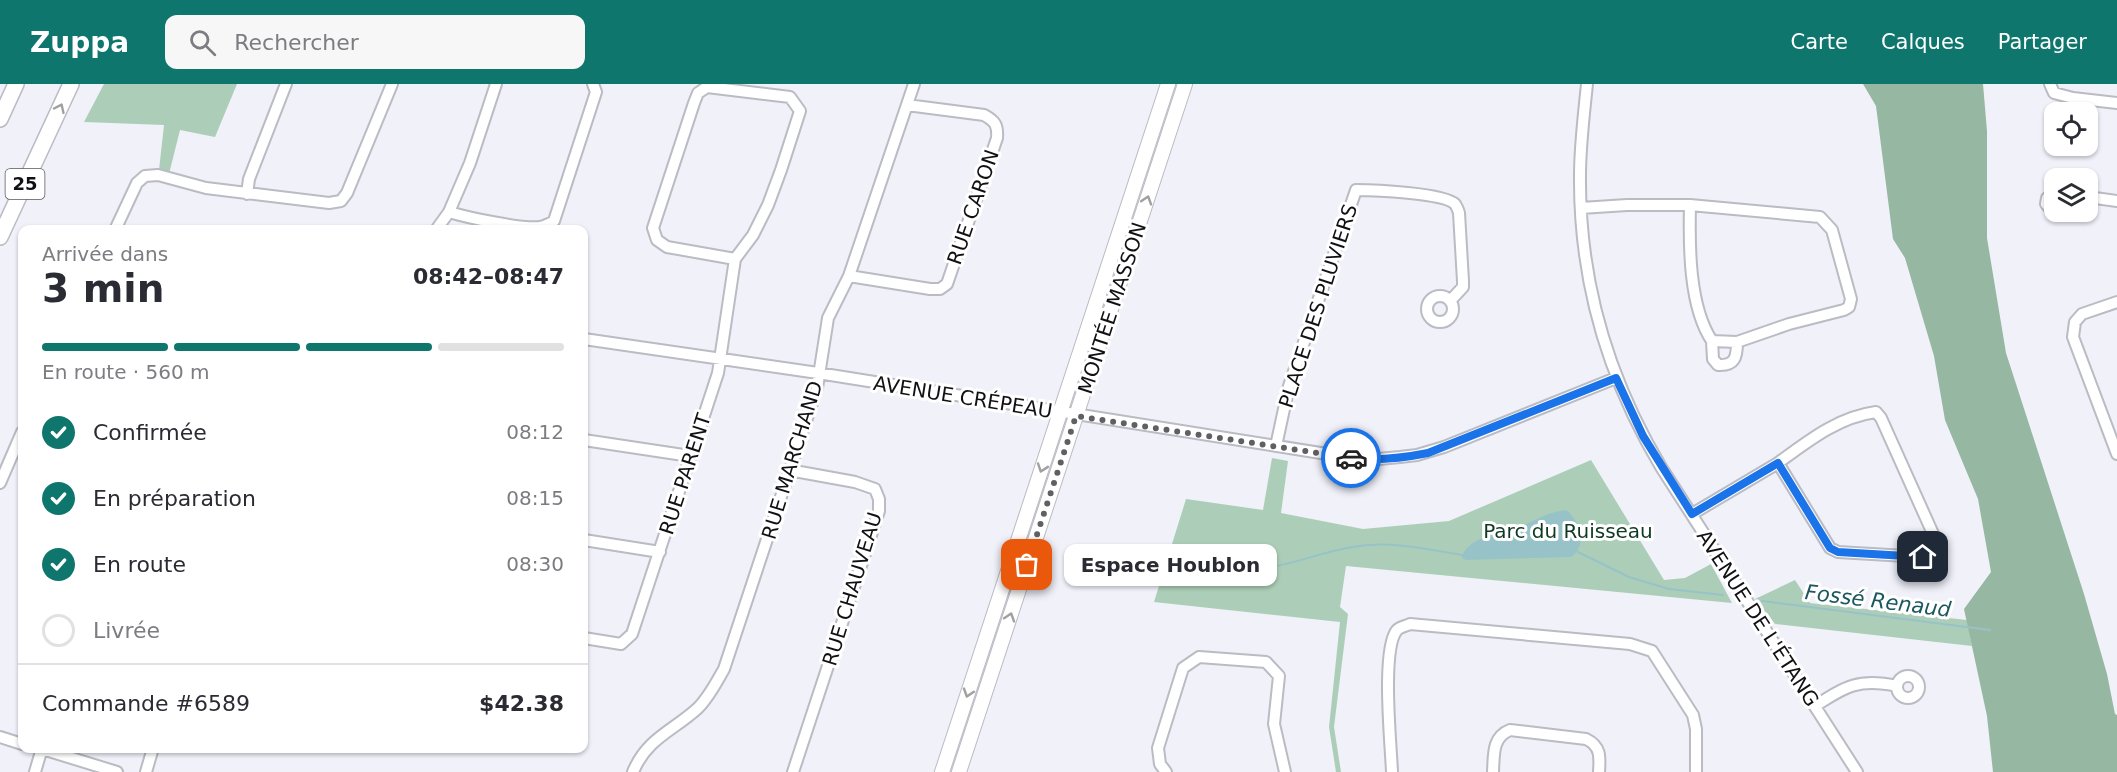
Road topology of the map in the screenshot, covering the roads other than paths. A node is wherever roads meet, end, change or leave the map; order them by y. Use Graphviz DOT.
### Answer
graph roads {
  1 [pos="16,84"];
  2 [pos="71,84"];
  3 [pos="286,84"];
  4 [pos="392,84"];
  5 [pos="496,84"];
  6 [pos="593,84"];
  7 [pos="914,84"];
  8 [pos="1168,84"];
  9 [pos="1185,84"];
  10 [pos="1587,84"];
  11 [pos="2050,84"];
  12 [pos="2117,102"];
  13 [pos="907,105"];
  14 [pos="0,119"];
  15 [pos="247,194"];
  16 [pos="2098,198"];
  17 [pos="2117,201"];
  18 [pos="1690,205"];
  19 [pos="1581,208"];
  20 [pos="449,212"];
  21 [pos="117,225"];
  22 [pos="440,225"];
  23 [pos="517,225"];
  24 [pos="547,225"];
  25 [pos="0,237"];
  26 [pos="735,259"];
  27 [pos="849,276"];
  28 [pos="1450,301"];
  29 [pos="2117,302"];
  30 [pos="588,340"];
  31 [pos="1712,341"];
  32 [pos="1737,342"];
  33 [pos="720,359"];
  34 [pos="818,373"];
  35 [pos="1616,378"];
  36 [pos="1060,412"];
  37 [pos="1076,416"];
  38 [pos="18,441"];
  39 [pos="588,441"];
  40 [pos="1276,446"];
  41 [pos="2117,454"];
  42 [pos="690,456"];
  43 [pos="1778,463"];
  44 [pos="789,470"];
  45 [pos="0,483"];
  46 [pos="1692,514"];
  47 [pos="588,541"];
  48 [pos="660,552"];
  49 [pos="588,639"];
  50 [pos="981,657"];
  51 [pos="995,661"];
  52 [pos="1897,686"];
  53 [pos="1815,706"];
  54 [pos="0,737"];
  55 [pos="18,743"];
  56 [pos="40,753"];
  57 [pos="54,753"];
  58 [pos="152,753"];
  59 [pos="35,772"];
  60 [pos="117,772"];
  61 [pos="146,772"];
  62 [pos="633,772"];
  63 [pos="793,772"];
  64 [pos="942,772"];
  65 [pos="959,772"];
  66 [pos="1166,772"];
  67 [pos="1285,772"];
  68 [pos="1392,772"];
  69 [pos="1493,772"];
  70 [pos="1599,772"];
  71 [pos="1696,772"];
  72 [pos="1857,772"];
  1 -- 14 [label="highway"];
  25 -- 2 [label="highway, 25, one-way"];
  3 -- 15 [label="street"];
  4 -- 15 [label="street"];
  5 -- 20 [label="street"];
  6 -- 24 [label="street"];
  7 -- 13 [label="street, RUE MARCHAND"];
  8 -- 36 [label="main road, MONTÉE MASSON"];
  37 -- 9 [label="main road, MONTÉE MASSON, one-way"];
  10 -- 19 [label="street, AVENUE DE L'ÉTANG"];
  11 -- 12 [label="street"];
  13 -- 27 [label="street, RUE MARCHAND"];
  13 -- 27 [label="street, RUE CARON"];
  15 -- 21 [label="street"];
  16 -- 17 [label="street"];
  18 -- 19 [label="street"];
  18 -- 31 [label="street"];
  18 -- 32 [label="street"];
  19 -- 35 [label="street, AVENUE DE L'ÉTANG"];
  20 -- 22 [label="street"];
  20 -- 23 [label="street"];
  26 -- 26 [label="street, RUE PARENT"];
  26 -- 33 [label="street, RUE PARENT"];
  27 -- 34 [label="street, RUE MARCHAND"];
  28 -- 40 [label="street, PLACE DES PLUVIERS"];
  29 -- 41 [label="street"];
  30 -- 33 [label="street, AVENUE CRÉPEAU"];
  31 -- 32 [label="street"];
  31 -- 32 [label="street"];
  33 -- 34 [label="street, AVENUE CRÉPEAU"];
  33 -- 42 [label="street, RUE PARENT"];
  34 -- 36 [label="street, AVENUE CRÉPEAU"];
  34 -- 44 [label="street, RUE MARCHAND"];
  35 -- 40 [label="street, AVENUE CRÉPEAU"];
  35 -- 46 [label="street, AVENUE DE L'ÉTANG"];
  36 -- 37 [label="street, AVENUE CRÉPEAU"];
  36 -- 50 [label="main road, MONTÉE MASSON, one-way"];
  37 -- 40 [label="street, AVENUE CRÉPEAU"];
  51 -- 37 [label="main road, MONTÉE MASSON, one-way"];
  38 -- 45 [label="street"];
  39 -- 42 [label="street"];
  42 -- 48 [label="street, RUE PARENT"];
  43 -- 43 [label="street"];
  43 -- 46 [label="street"];
  44 -- 62 [label="street, RUE MARCHAND"];
  44 -- 63 [label="street, RUE CHAUVEAU"];
  46 -- 53 [label="street, AVENUE DE L'ÉTANG"];
  47 -- 48 [label="street"];
  48 -- 49 [label="street, RUE PARENT"];
  50 -- 51 [label="main road"];
  50 -- 64 [label="main road, MONTÉE MASSON, one-way"];
  51 -- 65 [label="main road, MONTÉE MASSON"];
  52 -- 53 [label="street"];
  53 -- 72 [label="street, AVENUE DE L'ÉTANG"];
  54 -- 55 [label="street"];
  56 -- 59 [label="street"];
  57 -- 60 [label="street"];
  58 -- 61 [label="street"];
  66 -- 67 [label="street"];
  68 -- 71 [label="street"];
  69 -- 70 [label="street"];
}
